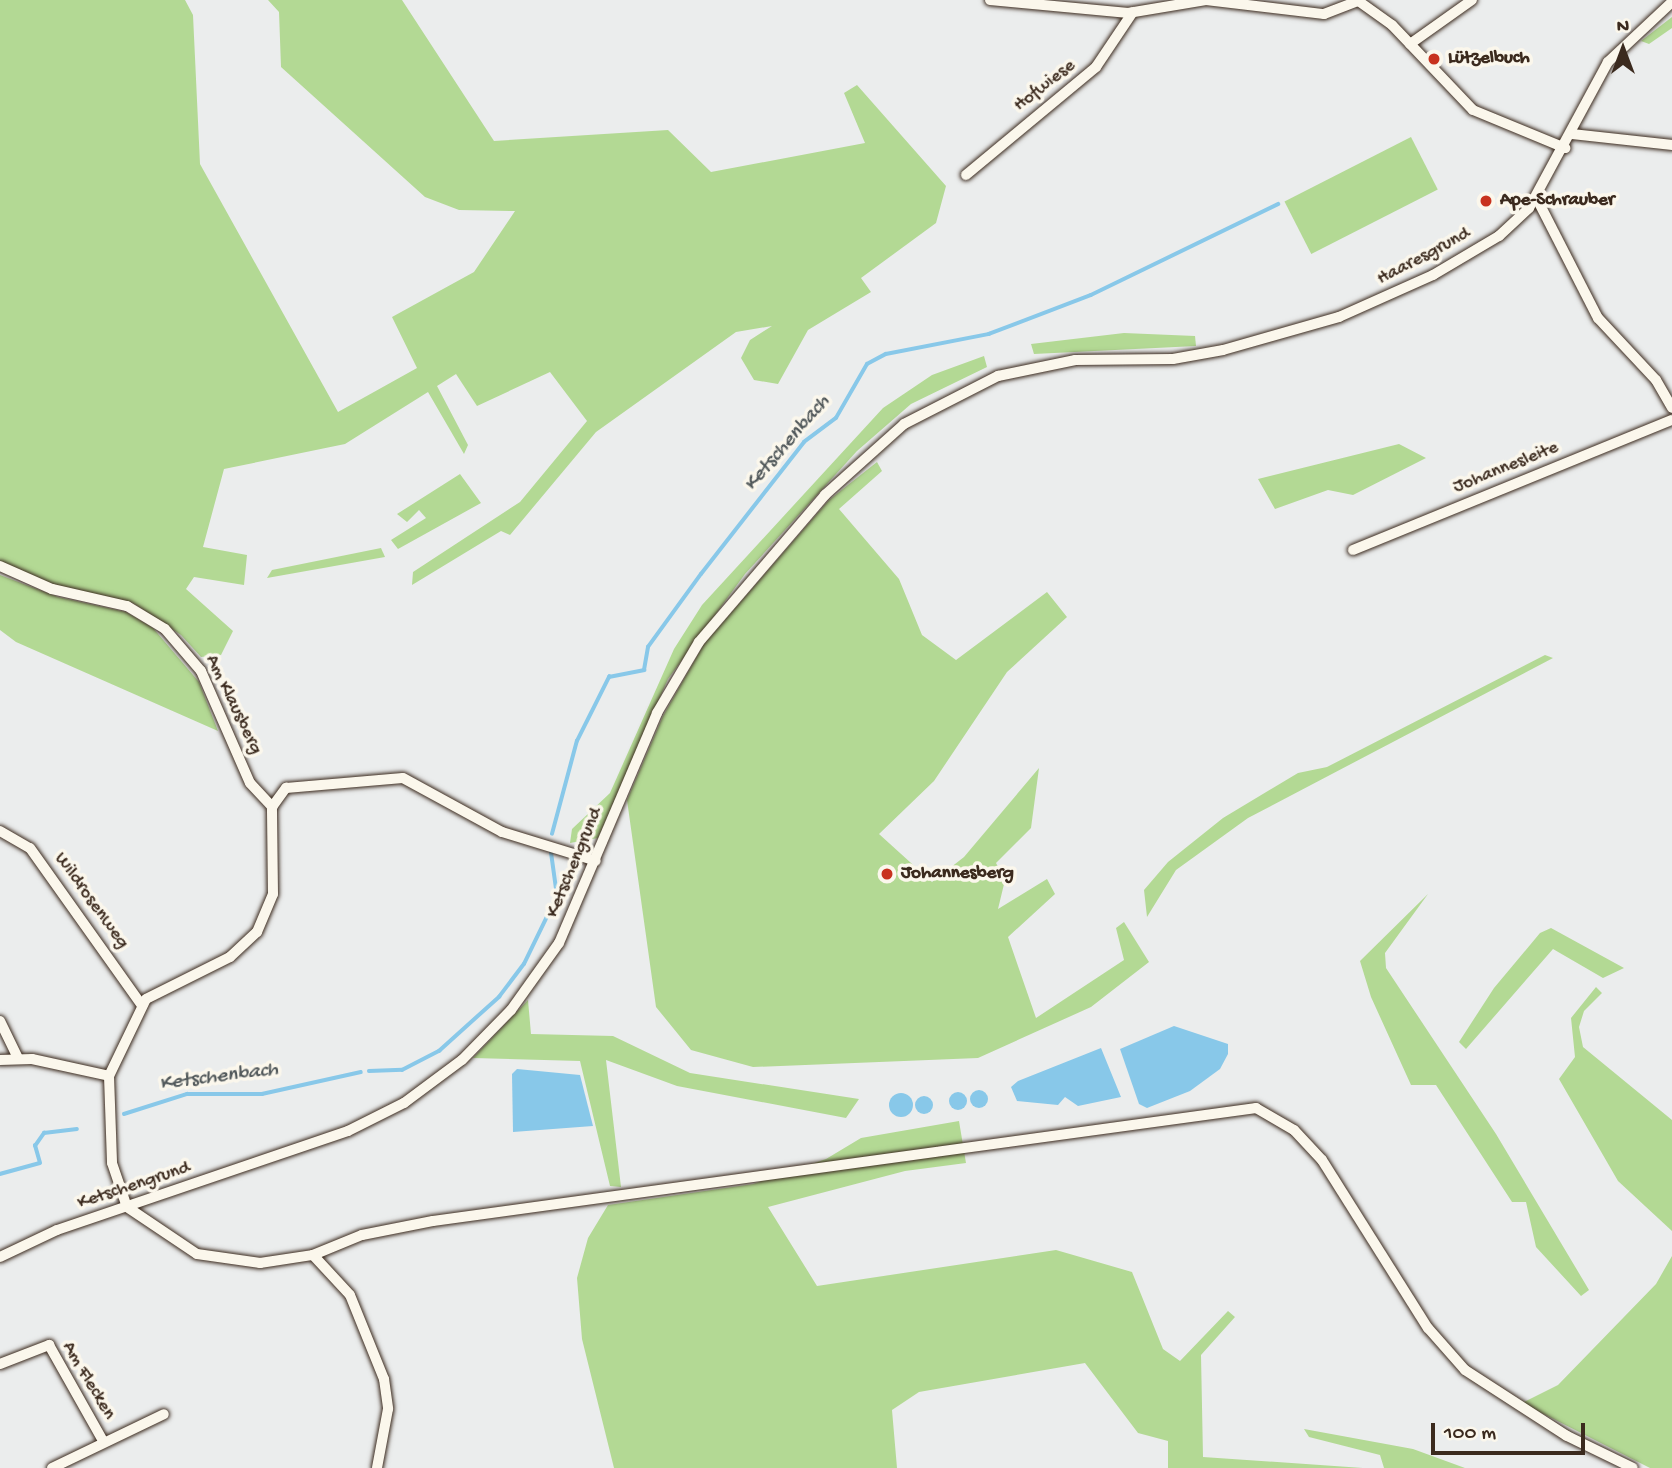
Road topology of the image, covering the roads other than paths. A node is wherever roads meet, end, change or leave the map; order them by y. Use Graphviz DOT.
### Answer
graph roads {
  1 [pos="990,0"];
  2 [pos="1207,0"];
  3 [pos="1472,0"];
  4 [pos="1357,1"];
  5 [pos="1672,2"];
  6 [pos="1049,4"];
  7 [pos="1133,12"];
  8 [pos="1410,44"];
  9 [pos="1572,134"];
  10 [pos="1672,145"];
  11 [pos="1565,148"];
  12 [pos="966,175"];
  13 [pos="1537,199"];
  14 [pos="1075,360"];
  15 [pos="1672,408"];
  16 [pos="1672,420"];
  17 [pos="1353,551"];
  18 [pos="0,566"];
  19 [pos="272,807"];
  20 [pos="0,831"];
  21 [pos="596,860"];
  22 [pos="141,1004"];
  23 [pos="0,1021"];
  24 [pos="18,1058"];
  25 [pos="0,1060"];
  26 [pos="109,1076"];
  27 [pos="127,1207"];
  28 [pos="313,1255"];
  29 [pos="0,1257"];
  30 [pos="0,1364"];
  31 [pos="164,1414"];
  32 [pos="103,1441"];
  33 [pos="52,1468"];
  34 [pos="377,1468"];
  35 [pos="1633,1468"];
  1 -- 6 [label="street"];
  2 -- 4 [label="street"];
  2 -- 7 [label="street"];
  3 -- 8 [label="street"];
  4 -- 8 [label="street"];
  5 -- 9 [label="street, Haaresgrund"];
  6 -- 7 [label="street"];
  7 -- 12 [label="street, Hofwiese"];
  8 -- 11 [label="street"];
  9 -- 10 [label="street"];
  9 -- 11 [label="street, Haaresgrund"];
  11 -- 13 [label="street, Haaresgrund"];
  13 -- 14 [label="street, Haaresgrund"];
  13 -- 15 [label="street"];
  14 -- 21 [label="street, Ketschengrund"];
  16 -- 17 [label="street, Johannesleite"];
  18 -- 19 [label="street, Am Klausberg"];
  19 -- 21 [label="street"];
  19 -- 22 [label="street"];
  20 -- 22 [label="street, Wildrosenweg"];
  21 -- 27 [label="street, Ketschengrund"];
  22 -- 26 [label="street"];
  23 -- 24 [label="street"];
  24 -- 25 [label="street"];
  24 -- 26 [label="street"];
  26 -- 27 [label="street"];
  27 -- 28 [label="street"];
  27 -- 29 [label="street, Ketschengrund"];
  28 -- 34 [label="street"];
  28 -- 35 [label="street"];
  30 -- 32 [label="street, Am Flecken"];
  31 -- 32 [label="street, Am Flecken"];
  32 -- 33 [label="street, Am Flecken"];
}
